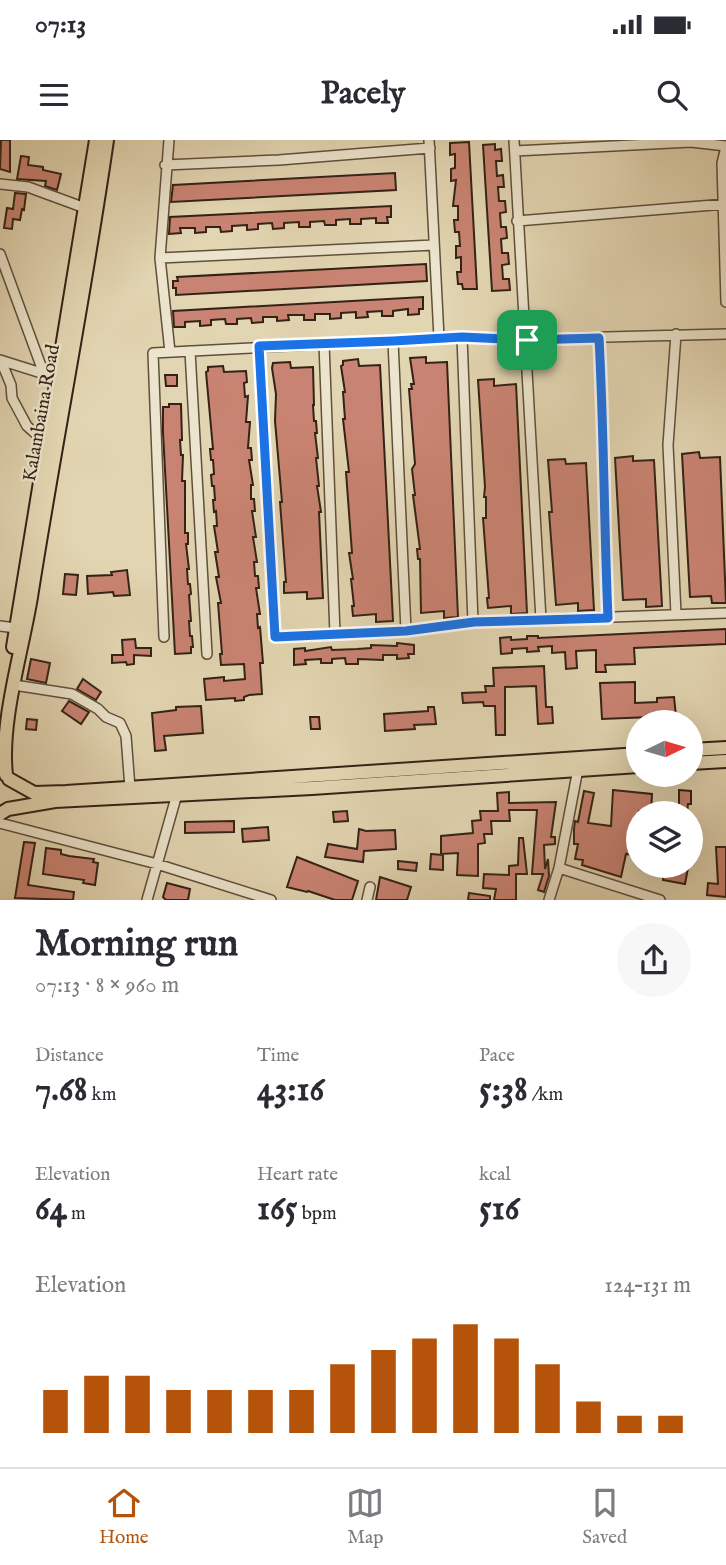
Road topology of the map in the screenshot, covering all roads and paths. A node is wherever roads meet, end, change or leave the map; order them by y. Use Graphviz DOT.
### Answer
graph roads {
  1 [pos="96,140"];
  2 [pos="107,140"];
  3 [pos="169,140"];
  4 [pos="514,140"];
  5 [pos="430,144"];
  6 [pos="726,146"];
  7 [pos="514,151"];
  8 [pos="165,165"];
  9 [pos="0,184"];
  10 [pos="725,204"];
  11 [pos="85,208"];
  12 [pos="517,221"];
  13 [pos="433,245"];
  14 [pos="0,254"];
  15 [pos="160,258"];
  16 [pos="726,262"];
  17 [pos="726,302"];
  18 [pos="676,334"];
  19 [pos="726,334"];
  20 [pos="462,337"];
  21 [pos="439,338"];
  22 [pos="599,338"];
  23 [pos="527,340"];
  24 [pos="393,341"];
  25 [pos="324,343"];
  26 [pos="259,346"];
  27 [pos="190,351"];
  28 [pos="170,352"];
  29 [pos="1,360"];
  30 [pos="50,376"];
  31 [pos="46,443"];
  32 [pos="726,613"];
  33 [pos="676,614"];
  34 [pos="608,618"];
  35 [pos="541,620"];
  36 [pos="474,622"];
  37 [pos="0,626"];
  38 [pos="16,628"];
  39 [pos="406,631"];
  40 [pos="335,634"];
  41 [pos="164,637"];
  42 [pos="207,654"];
  43 [pos="15,685"];
  44 [pos="0,718"];
  45 [pos="726,748"];
  46 [pos="704,749"];
  47 [pos="626,755"];
  48 [pos="726,761"];
  49 [pos="704,762"];
  50 [pos="626,767"];
  51 [pos="578,769"];
  52 [pos="5,776"];
  53 [pos="130,788"];
  54 [pos="177,794"];
  55 [pos="2,816"];
  56 [pos="157,864"];
  57 [pos="559,868"];
  58 [pos="370,887"];
  59 [pos="146,900"];
  60 [pos="271,900"];
  61 [pos="367,900"];
  62 [pos="550,900"];
  63 [pos="660,900"];
  1 -- 11 [label="main road, Kalambaina Road"];
  2 -- 43 [label="main road, Kalambaina Road"];
  3 -- 8 [label="street"];
  4 -- 7 [label="street"];
  5 -- 8 [label="street"];
  5 -- 13 [label="street"];
  6 -- 7 [label="street"];
  6 -- 10 [label="street"];
  7 -- 12 [label="street"];
  8 -- 15 [label="street"];
  9 -- 11 [label="street"];
  10 -- 12 [label="street"];
  10 -- 16 [label="street"];
  11 -- 30 [label="main road, Kalambaina Road"];
  12 -- 23 [label="street"];
  13 -- 15 [label="street"];
  13 -- 21 [label="street"];
  14 -- 30 [label="street"];
  15 -- 28 [label="street"];
  16 -- 17 [label="street"];
  18 -- 19 [label="street"];
  18 -- 22 [label="street"];
  18 -- 33 [label="street"];
  20 -- 21 [label="street"];
  20 -- 23 [label="street"];
  20 -- 36 [label="street"];
  21 -- 24 [label="street"];
  22 -- 23 [label="street"];
  22 -- 34 [label="street"];
  23 -- 35 [label="street"];
  24 -- 25 [label="street"];
  24 -- 39 [label="street"];
  25 -- 26 [label="street"];
  25 -- 40 [label="street"];
  26 -- 27 [label="street"];
  26 -- 40 [label="street"];
  27 -- 28 [label="street"];
  27 -- 42 [label="street"];
  28 -- 41 [label="street"];
  29 -- 30 [label="street"];
  29 -- 31 [label="street"];
  30 -- 31 [label="main road, Kalambaina Road"];
  31 -- 38 [label="main road, Kalambaina Road"];
  32 -- 33 [label="street"];
  33 -- 34 [label="street"];
  34 -- 35 [label="street"];
  35 -- 36 [label="street"];
  36 -- 39 [label="street"];
  37 -- 38 [label="street"];
  38 -- 44 [label="main road, Kalambaina Road"];
  39 -- 40 [label="street"];
  43 -- 52 [label="main road, Kalambaina Road"];
  43 -- 53 [label="street"];
  45 -- 46 [label="main road"];
  47 -- 53 [label="main road"];
  48 -- 49 [label="main road"];
  50 -- 51 [label="main road"];
  51 -- 54 [label="main road"];
  51 -- 57 [label="street"];
  52 -- 53 [label="main road"];
  52 -- 55 [label="main road, Kalambaina Road"];
  54 -- 55 [label="main road"];
  54 -- 56 [label="street"];
  55 -- 56 [label="street"];
  56 -- 59 [label="street"];
  56 -- 60 [label="street"];
  57 -- 62 [label="street"];
  57 -- 63 [label="street"];
  58 -- 61 [label="street"];
}
